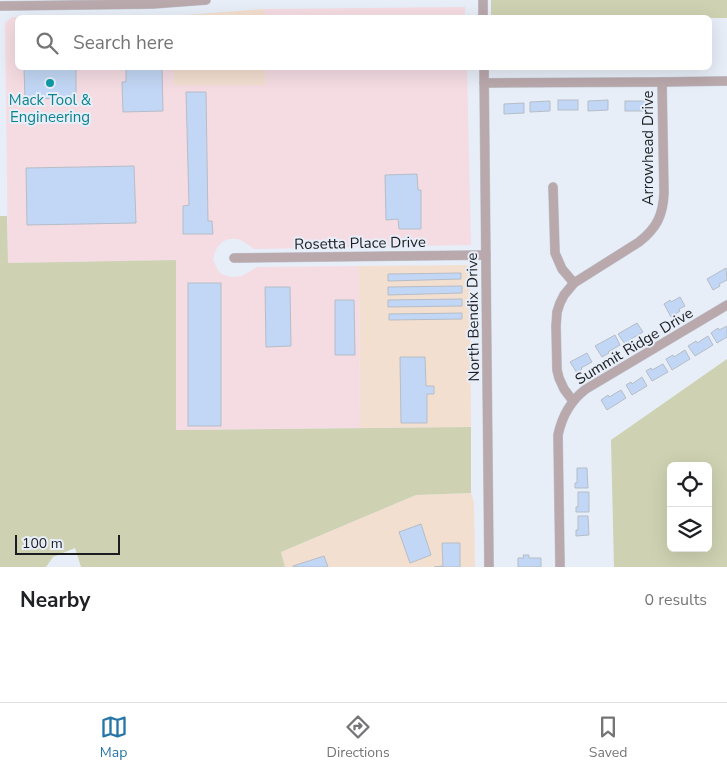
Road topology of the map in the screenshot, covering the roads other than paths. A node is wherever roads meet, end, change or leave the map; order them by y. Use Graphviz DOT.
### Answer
graph roads {
  1 [pos="206,0"];
  2 [pos="483,0"];
  3 [pos="116,2"];
  4 [pos="0,6"];
  5 [pos="483,15"];
  6 [pos="484,70"];
  7 [pos="727,81"];
  8 [pos="662,82"];
  9 [pos="484,83"];
  10 [pos="553,187"];
  11 [pos="486,256"];
  12 [pos="234,258"];
  13 [pos="574,283"];
  14 [pos="727,305"];
  15 [pos="573,401"];
  16 [pos="489,567"];
  17 [pos="560,567"];
  1 -- 3 [label="street"];
  2 -- 5 [label="street"];
  3 -- 4 [label="street"];
  6 -- 9 [label="street, North Bendix Drive"];
  7 -- 8 [label="street"];
  8 -- 9 [label="street"];
  8 -- 13 [label="street, Arrowhead Drive"];
  9 -- 11 [label="street, North Bendix Drive"];
  10 -- 13 [label="street"];
  11 -- 12 [label="street, Rosetta Place Drive"];
  11 -- 16 [label="street, North Bendix Drive"];
  13 -- 15 [label="street, Arrowhead Drive"];
  14 -- 15 [label="street, Summit Ridge Drive"];
  15 -- 17 [label="street, Summit Ridge Drive"];
}
